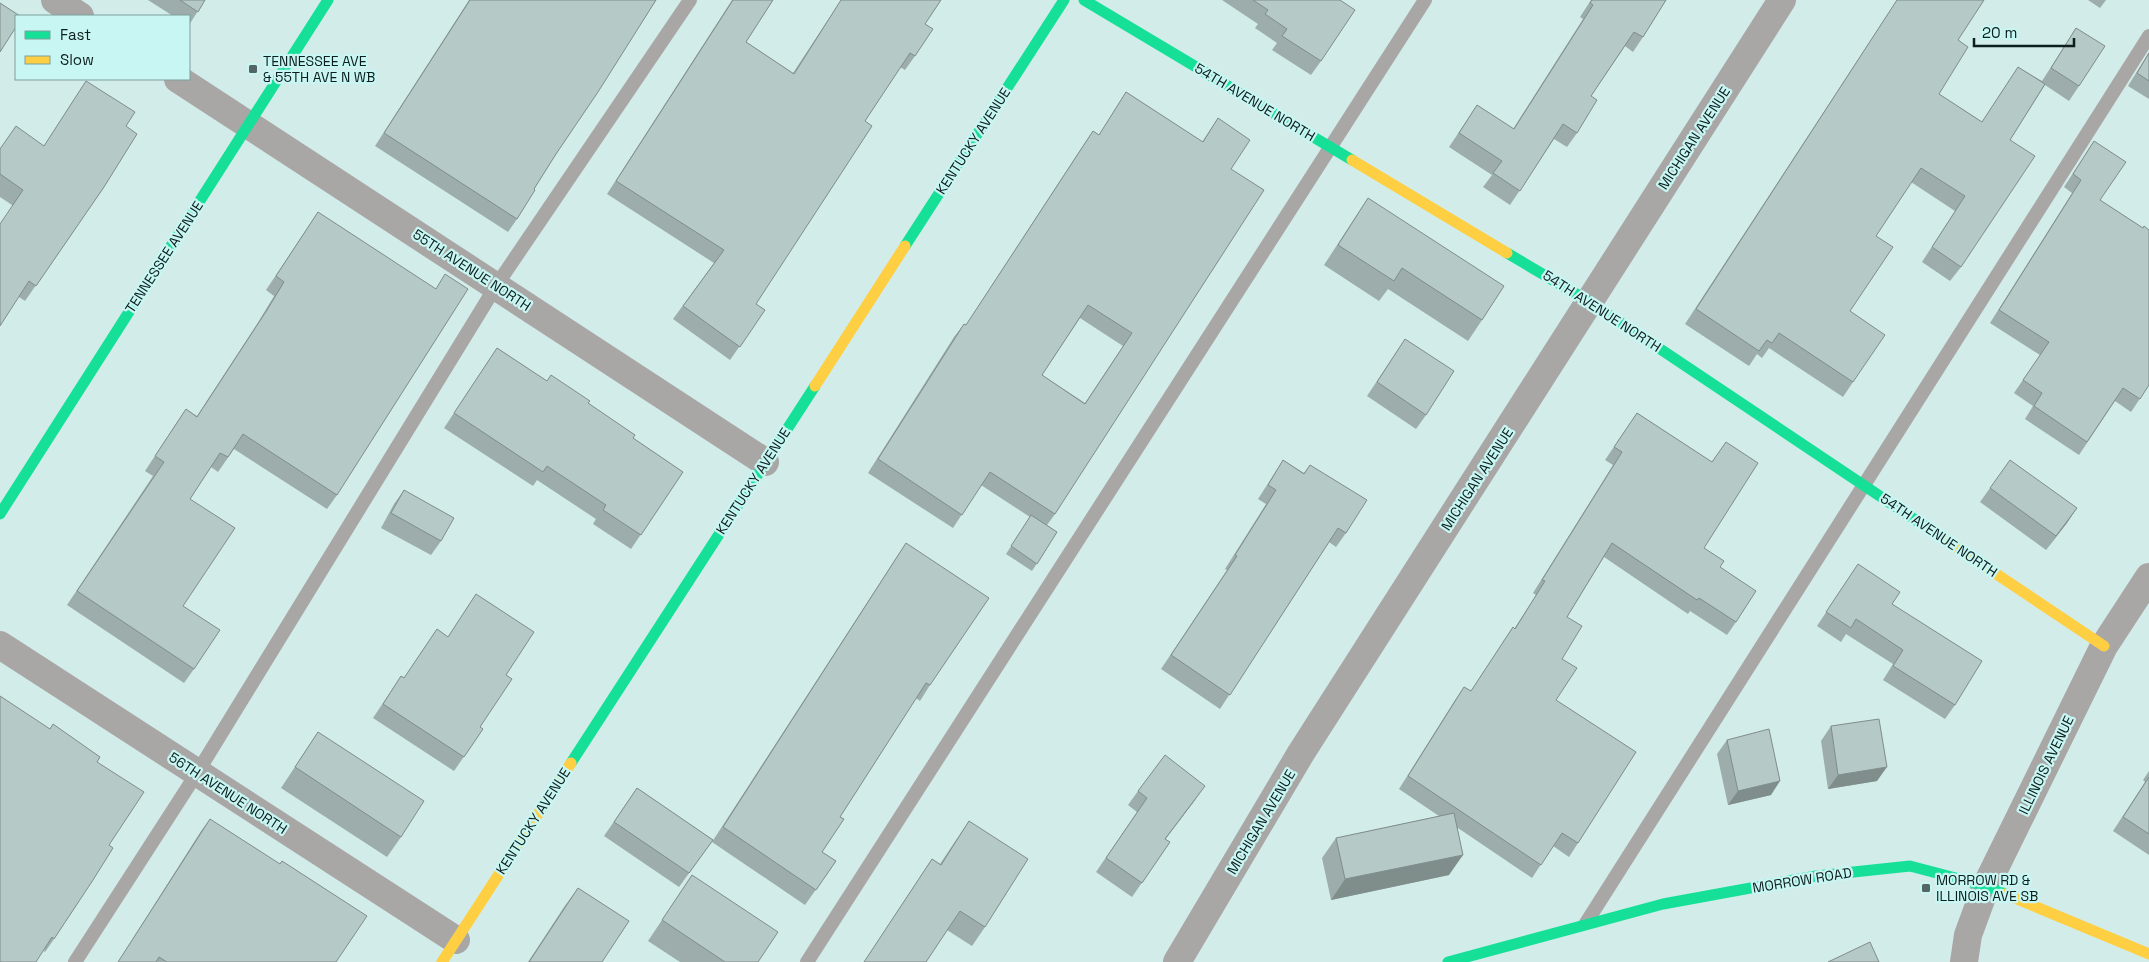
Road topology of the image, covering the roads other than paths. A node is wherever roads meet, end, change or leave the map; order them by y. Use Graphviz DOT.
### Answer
graph roads {
  1 [pos="55,0"];
  2 [pos="328,0"];
  3 [pos="690,0"];
  4 [pos="1064,0"];
  5 [pos="1084,0"];
  6 [pos="1425,0"];
  7 [pos="1782,0"];
  8 [pos="78,15"];
  9 [pos="2149,36"];
  10 [pos="180,80"];
  11 [pos="249,124"];
  12 [pos="1330,147"];
  13 [pos="496,286"];
  14 [pos="1590,302"];
  15 [pos="765,462"];
  16 [pos="1864,485"];
  17 [pos="0,514"];
  18 [pos="2149,577"];
  19 [pos="0,645"];
  20 [pos="2104,646"];
  21 [pos="197,773"];
  22 [pos="1986,886"];
  23 [pos="1584,925"];
  24 [pos="449,951"];
  25 [pos="2149,954"];
  26 [pos="75,962"];
  27 [pos="807,962"];
  28 [pos="1177,962"];
  29 [pos="1448,962"];
  30 [pos="1964,962"];
  1 -- 8 [label="street"];
  2 -- 11 [label="street, TENNESSEE AVENUE"];
  3 -- 13 [label="lane"];
  4 -- 15 [label="street, KENTUCKY AVENUE"];
  5 -- 12 [label="street, 54TH AVENUE NORTH"];
  6 -- 12 [label="lane"];
  7 -- 14 [label="street, MICHIGAN AVENUE"];
  9 -- 16 [label="lane"];
  10 -- 11 [label="street, 55TH AVENUE NORTH"];
  11 -- 13 [label="street, 55TH AVENUE NORTH"];
  11 -- 17 [label="street, TENNESSEE AVENUE"];
  12 -- 14 [label="street, 54TH AVENUE NORTH"];
  12 -- 27 [label="lane"];
  13 -- 15 [label="street, 55TH AVENUE NORTH"];
  13 -- 21 [label="lane"];
  14 -- 16 [label="street, 54TH AVENUE NORTH"];
  14 -- 28 [label="street, MICHIGAN AVENUE"];
  15 -- 24 [label="street, KENTUCKY AVENUE"];
  16 -- 20 [label="street, 54TH AVENUE NORTH"];
  16 -- 23 [label="lane"];
  18 -- 20 [label="street, ILLINOIS AVENUE"];
  19 -- 21 [label="street, 56TH AVENUE NORTH"];
  20 -- 22 [label="street, ILLINOIS AVENUE"];
  21 -- 24 [label="street, 56TH AVENUE NORTH"];
  21 -- 26 [label="lane"];
  22 -- 23 [label="street, MORROW ROAD"];
  22 -- 25 [label="street, MORROW ROAD"];
  22 -- 30 [label="street, ILLINOIS AVENUE"];
  23 -- 29 [label="street, MORROW ROAD"];
}
